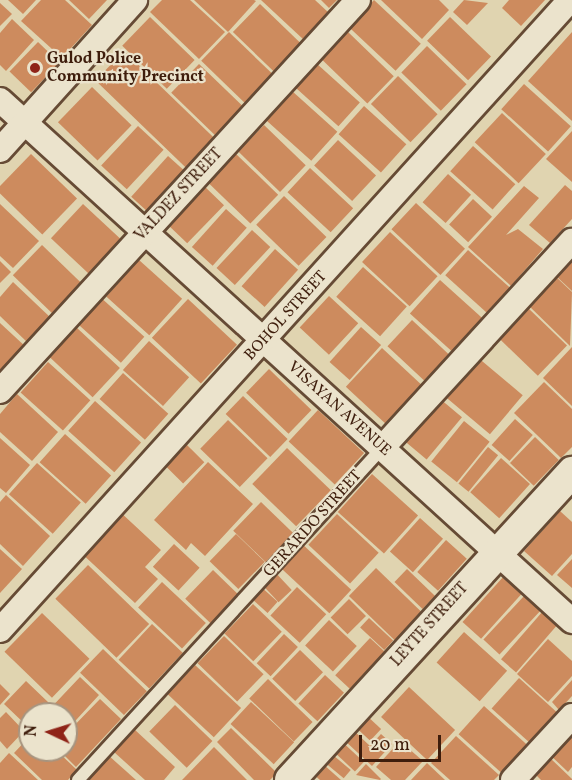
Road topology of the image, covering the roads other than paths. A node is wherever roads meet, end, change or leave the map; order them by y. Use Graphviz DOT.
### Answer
graph roads {
  1 [pos="135,0"];
  2 [pos="358,0"];
  3 [pos="570,0"];
  4 [pos="0,100"];
  5 [pos="25,123"];
  6 [pos="0,150"];
  7 [pos="144,232"];
  8 [pos="572,241"];
  9 [pos="264,341"];
  10 [pos="0,391"];
  11 [pos="382,448"];
  12 [pos="572,472"];
  13 [pos="496,552"];
  14 [pos="572,621"];
  15 [pos="0,630"];
  16 [pos="572,716"];
  17 [pos="78,780"];
  18 [pos="290,780"];
  19 [pos="513,780"];
  1 -- 5 [label="street"];
  2 -- 7 [label="street, VALDEZ STREET"];
  3 -- 9 [label="street, BOHOL STREET"];
  4 -- 5 [label="street, VISAYAN AVENUE"];
  5 -- 6 [label="street"];
  5 -- 7 [label="street, VISAYAN AVENUE"];
  7 -- 9 [label="street, VISAYAN AVENUE"];
  7 -- 10 [label="street, VALDEZ STREET"];
  8 -- 11 [label="street, GERARDO STREET"];
  9 -- 11 [label="street, VISAYAN AVENUE"];
  9 -- 15 [label="street, BOHOL STREET"];
  11 -- 13 [label="street, VISAYAN AVENUE"];
  11 -- 17 [label="lane, GERARDO STREET"];
  12 -- 13 [label="street, LEYTE STREET"];
  13 -- 14 [label="street, VISAYAN AVENUE"];
  13 -- 18 [label="street, LEYTE STREET"];
  16 -- 19 [label="street"];
}
